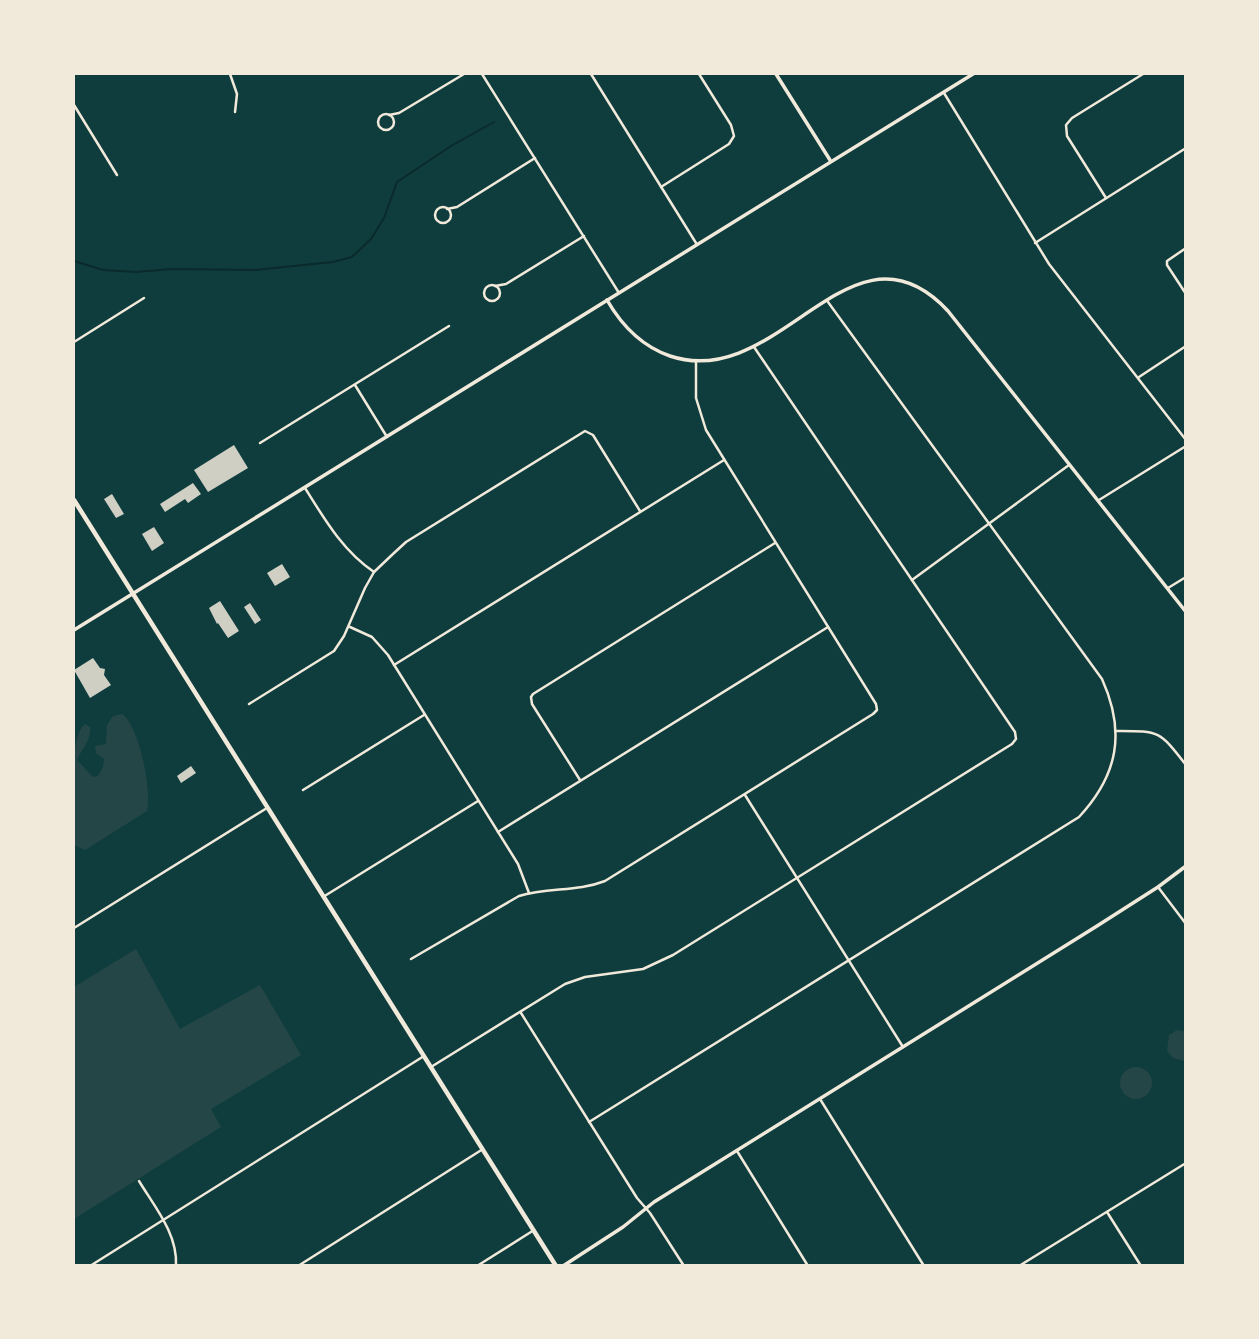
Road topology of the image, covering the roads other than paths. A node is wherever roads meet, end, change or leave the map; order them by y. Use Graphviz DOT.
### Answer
graph roads {
  1 [pos="230,74"];
  2 [pos="464,74"];
  3 [pos="482,74"];
  4 [pos="591,74"];
  5 [pos="698,74"];
  6 [pos="776,74"];
  7 [pos="973,74"];
  8 [pos="1143,74"];
  9 [pos="943,92"];
  10 [pos="74,105"];
  11 [pos="235,112"];
  12 [pos="400,114"];
  13 [pos="389,115"];
  14 [pos="393,123"];
  15 [pos="1185,148"];
  16 [pos="535,158"];
  17 [pos="830,160"];
  18 [pos="117,175"];
  19 [pos="661,187"];
  20 [pos="1106,198"];
  21 [pos="457,207"];
  22 [pos="447,208"];
  23 [pos="451,217"];
  24 [pos="584,236"];
  25 [pos="696,243"];
  26 [pos="1035,243"];
  27 [pos="1185,248"];
  28 [pos="506,285"];
  29 [pos="495,286"];
  30 [pos="619,293"];
  31 [pos="499,294"];
  32 [pos="1185,294"];
  33 [pos="144,298"];
  34 [pos="607,300"];
  35 [pos="827,301"];
  36 [pos="449,326"];
  37 [pos="74,342"];
  38 [pos="1185,346"];
  39 [pos="754,347"];
  40 [pos="696,362"];
  41 [pos="1138,378"];
  42 [pos="355,384"];
  43 [pos="387,437"];
  44 [pos="1185,440"];
  45 [pos="260,443"];
  46 [pos="1185,446"];
  47 [pos="724,460"];
  48 [pos="1069,465"];
  49 [pos="305,488"];
  50 [pos="74,500"];
  51 [pos="1098,501"];
  52 [pos="640,511"];
  53 [pos="989,525"];
  54 [pos="775,543"];
  55 [pos="374,572"];
  56 [pos="1185,577"];
  57 [pos="912,580"];
  58 [pos="1167,589"];
  59 [pos="131,593"];
  60 [pos="1185,612"];
  61 [pos="348,626"];
  62 [pos="828,627"];
  63 [pos="74,630"];
  64 [pos="394,665"];
  65 [pos="249,704"];
  66 [pos="424,715"];
  67 [pos="1116,731"];
  68 [pos="1185,765"];
  69 [pos="580,781"];
  70 [pos="303,790"];
  71 [pos="745,794"];
  72 [pos="478,801"];
  73 [pos="267,808"];
  74 [pos="498,832"];
  75 [pos="1185,866"];
  76 [pos="797,877"];
  77 [pos="1158,887"];
  78 [pos="529,893"];
  79 [pos="323,897"];
  80 [pos="1185,924"];
  81 [pos="74,928"];
  82 [pos="411,959"];
  83 [pos="849,960"];
  84 [pos="520,1012"];
  85 [pos="904,1047"];
  86 [pos="424,1056"];
  87 [pos="431,1067"];
  88 [pos="820,1099"];
  89 [pos="589,1122"];
  90 [pos="483,1149"];
  91 [pos="737,1151"];
  92 [pos="1185,1163"];
  93 [pos="139,1181"];
  94 [pos="645,1208"];
  95 [pos="1107,1211"];
  96 [pos="162,1219"];
  97 [pos="534,1230"];
  98 [pos="90,1265"];
  99 [pos="176,1265"];
  100 [pos="298,1265"];
  101 [pos="477,1265"];
  102 [pos="556,1265"];
  103 [pos="563,1265"];
  104 [pos="684,1265"];
  105 [pos="808,1265"];
  106 [pos="924,1265"];
  107 [pos="1018,1265"];
  108 [pos="1141,1265"];
  1 -- 11 [label="street"];
  2 -- 12 [label="street"];
  3 -- 16 [label="street"];
  4 -- 19 [label="street"];
  5 -- 19 [label="street"];
  6 -- 17 [label="street"];
  7 -- 9 [label="street"];
  8 -- 20 [label="street"];
  9 -- 17 [label="street"];
  9 -- 26 [label="street"];
  10 -- 18 [label="street"];
  12 -- 13 [label="street"];
  12 -- 14 [label="street"];
  13 -- 14 [label="street"];
  13 -- 14 [label="street"];
  15 -- 20 [label="street"];
  16 -- 21 [label="street"];
  16 -- 24 [label="street"];
  17 -- 25 [label="street"];
  19 -- 25 [label="street"];
  20 -- 26 [label="street"];
  21 -- 22 [label="street"];
  21 -- 23 [label="street"];
  22 -- 23 [label="street"];
  22 -- 23 [label="street"];
  24 -- 28 [label="street"];
  24 -- 30 [label="street"];
  25 -- 30 [label="street"];
  26 -- 41 [label="street"];
  27 -- 32 [label="street"];
  28 -- 29 [label="street"];
  28 -- 31 [label="street"];
  29 -- 31 [label="street"];
  29 -- 31 [label="street"];
  30 -- 34 [label="street"];
  33 -- 37 [label="street"];
  34 -- 40 [label="street"];
  34 -- 43 [label="street"];
  35 -- 39 [label="street"];
  35 -- 48 [label="street"];
  35 -- 53 [label="street"];
  36 -- 42 [label="street"];
  38 -- 41 [label="street"];
  39 -- 40 [label="street"];
  39 -- 57 [label="street"];
  40 -- 47 [label="street"];
  41 -- 44 [label="street"];
  42 -- 43 [label="street"];
  42 -- 45 [label="street"];
  43 -- 49 [label="street"];
  46 -- 51 [label="street"];
  47 -- 52 [label="street"];
  47 -- 54 [label="street"];
  48 -- 51 [label="street"];
  48 -- 53 [label="street"];
  49 -- 55 [label="street"];
  49 -- 59 [label="street"];
  50 -- 59 [label="main road"];
  51 -- 58 [label="street"];
  52 -- 55 [label="street"];
  52 -- 64 [label="street"];
  53 -- 57 [label="street"];
  53 -- 67 [label="street"];
  54 -- 62 [label="street"];
  54 -- 69 [label="street"];
  55 -- 61 [label="street"];
  56 -- 58 [label="street"];
  57 -- 76 [label="street"];
  58 -- 60 [label="street"];
  59 -- 63 [label="street"];
  59 -- 73 [label="main road"];
  61 -- 64 [label="street"];
  61 -- 65 [label="street"];
  62 -- 69 [label="street"];
  62 -- 71 [label="street"];
  64 -- 66 [label="street"];
  66 -- 70 [label="street"];
  66 -- 72 [label="street"];
  67 -- 68 [label="street"];
  67 -- 83 [label="street"];
  69 -- 74 [label="street"];
  71 -- 76 [label="street"];
  71 -- 78 [label="street"];
  72 -- 74 [label="street"];
  72 -- 79 [label="street"];
  73 -- 79 [label="main road"];
  73 -- 81 [label="street"];
  74 -- 78 [label="street"];
  75 -- 77 [label="street"];
  76 -- 83 [label="street"];
  76 -- 84 [label="street"];
  77 -- 80 [label="street"];
  77 -- 85 [label="street"];
  78 -- 82 [label="street"];
  79 -- 86 [label="main road"];
  83 -- 85 [label="street"];
  83 -- 89 [label="street"];
  84 -- 87 [label="street"];
  84 -- 89 [label="street"];
  85 -- 88 [label="street"];
  86 -- 87 [label="main road"];
  86 -- 96 [label="street"];
  87 -- 90 [label="main road"];
  88 -- 91 [label="street"];
  88 -- 106 [label="street"];
  89 -- 94 [label="street"];
  90 -- 97 [label="main road"];
  90 -- 100 [label="street"];
  91 -- 94 [label="street"];
  91 -- 105 [label="street"];
  92 -- 95 [label="street"];
  93 -- 96 [label="street"];
  94 -- 103 [label="street"];
  94 -- 104 [label="street"];
  95 -- 107 [label="street"];
  95 -- 108 [label="street"];
  96 -- 98 [label="street"];
  96 -- 99 [label="street"];
  97 -- 101 [label="street"];
  97 -- 102 [label="main road"];
}
